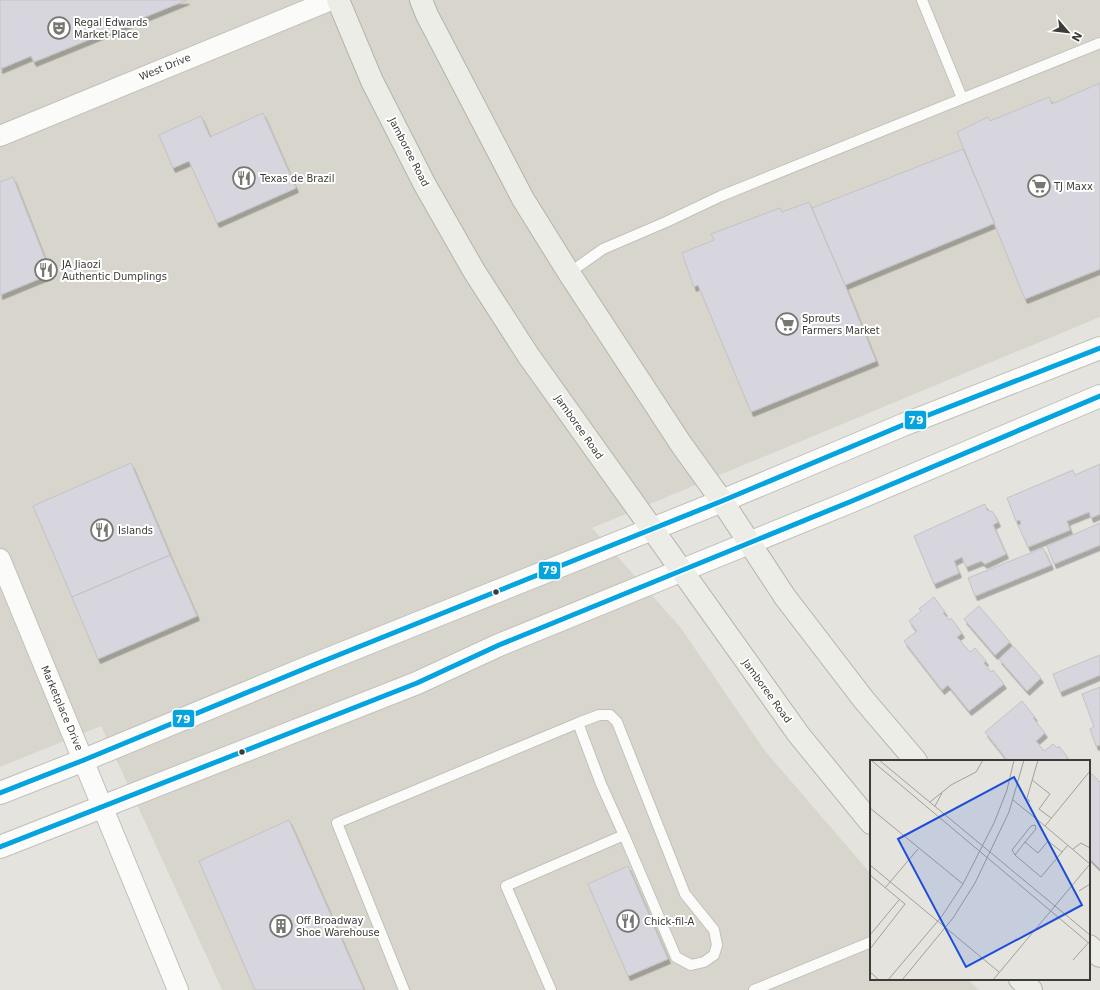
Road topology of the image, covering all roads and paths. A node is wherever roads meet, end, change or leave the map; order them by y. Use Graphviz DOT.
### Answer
graph roads {
  1 [pos="331,0"];
  2 [pos="338,0"];
  3 [pos="421,0"];
  4 [pos="922,0"];
  5 [pos="1100,43"];
  6 [pos="962,98"];
  7 [pos="0,136"];
  8 [pos="570,272"];
  9 [pos="1100,348"];
  10 [pos="1100,396"];
  11 [pos="722,501"];
  12 [pos="651,529"];
  13 [pos="750,542"];
  14 [pos="0,559"];
  15 [pos="681,570"];
  16 [pos="578,723"];
  17 [pos="84,760"];
  18 [pos="915,760"];
  19 [pos="0,793"];
  20 [pos="103,806"];
  21 [pos="870,822"];
  22 [pos="624,835"];
  23 [pos="0,847"];
  24 [pos="870,942"];
  25 [pos="1090,947"];
  26 [pos="1100,956"];
  27 [pos="1021,980"];
  28 [pos="178,990"];
  29 [pos="404,990"];
  30 [pos="551,990"];
  31 [pos="754,990"];
  32 [pos="1032,990"];
  1 -- 7 [label="street, West Drive"];
  2 -- 12 [label="main road, Jamboree Road"];
  3 -- 8 [label="main road"];
  4 -- 6 [label="lane"];
  5 -- 6 [label="lane"];
  6 -- 8 [label="lane"];
  8 -- 11 [label="main road"];
  9 -- 11 [label="main road"];
  10 -- 13 [label="main road"];
  11 -- 12 [label="main road"];
  11 -- 13 [label="main road"];
  12 -- 15 [label="main road, Jamboree Road"];
  12 -- 17 [label="main road"];
  13 -- 15 [label="main road"];
  13 -- 18 [label="main road"];
  14 -- 17 [label="street, Marketplace Drive"];
  15 -- 20 [label="main road"];
  15 -- 21 [label="main road, Jamboree Road"];
  16 -- 22 [label="lane"];
  16 -- 22 [label="lane"];
  16 -- 29 [label="lane"];
  17 -- 19 [label="main road"];
  17 -- 20 [label="street, Marketplace Drive"];
  20 -- 23 [label="main road"];
  20 -- 28 [label="street, Marketplace Drive"];
  22 -- 30 [label="lane"];
  24 -- 31 [label="lane"];
  25 -- 26 [label="main road"];
  27 -- 32 [label="main road"];
}
